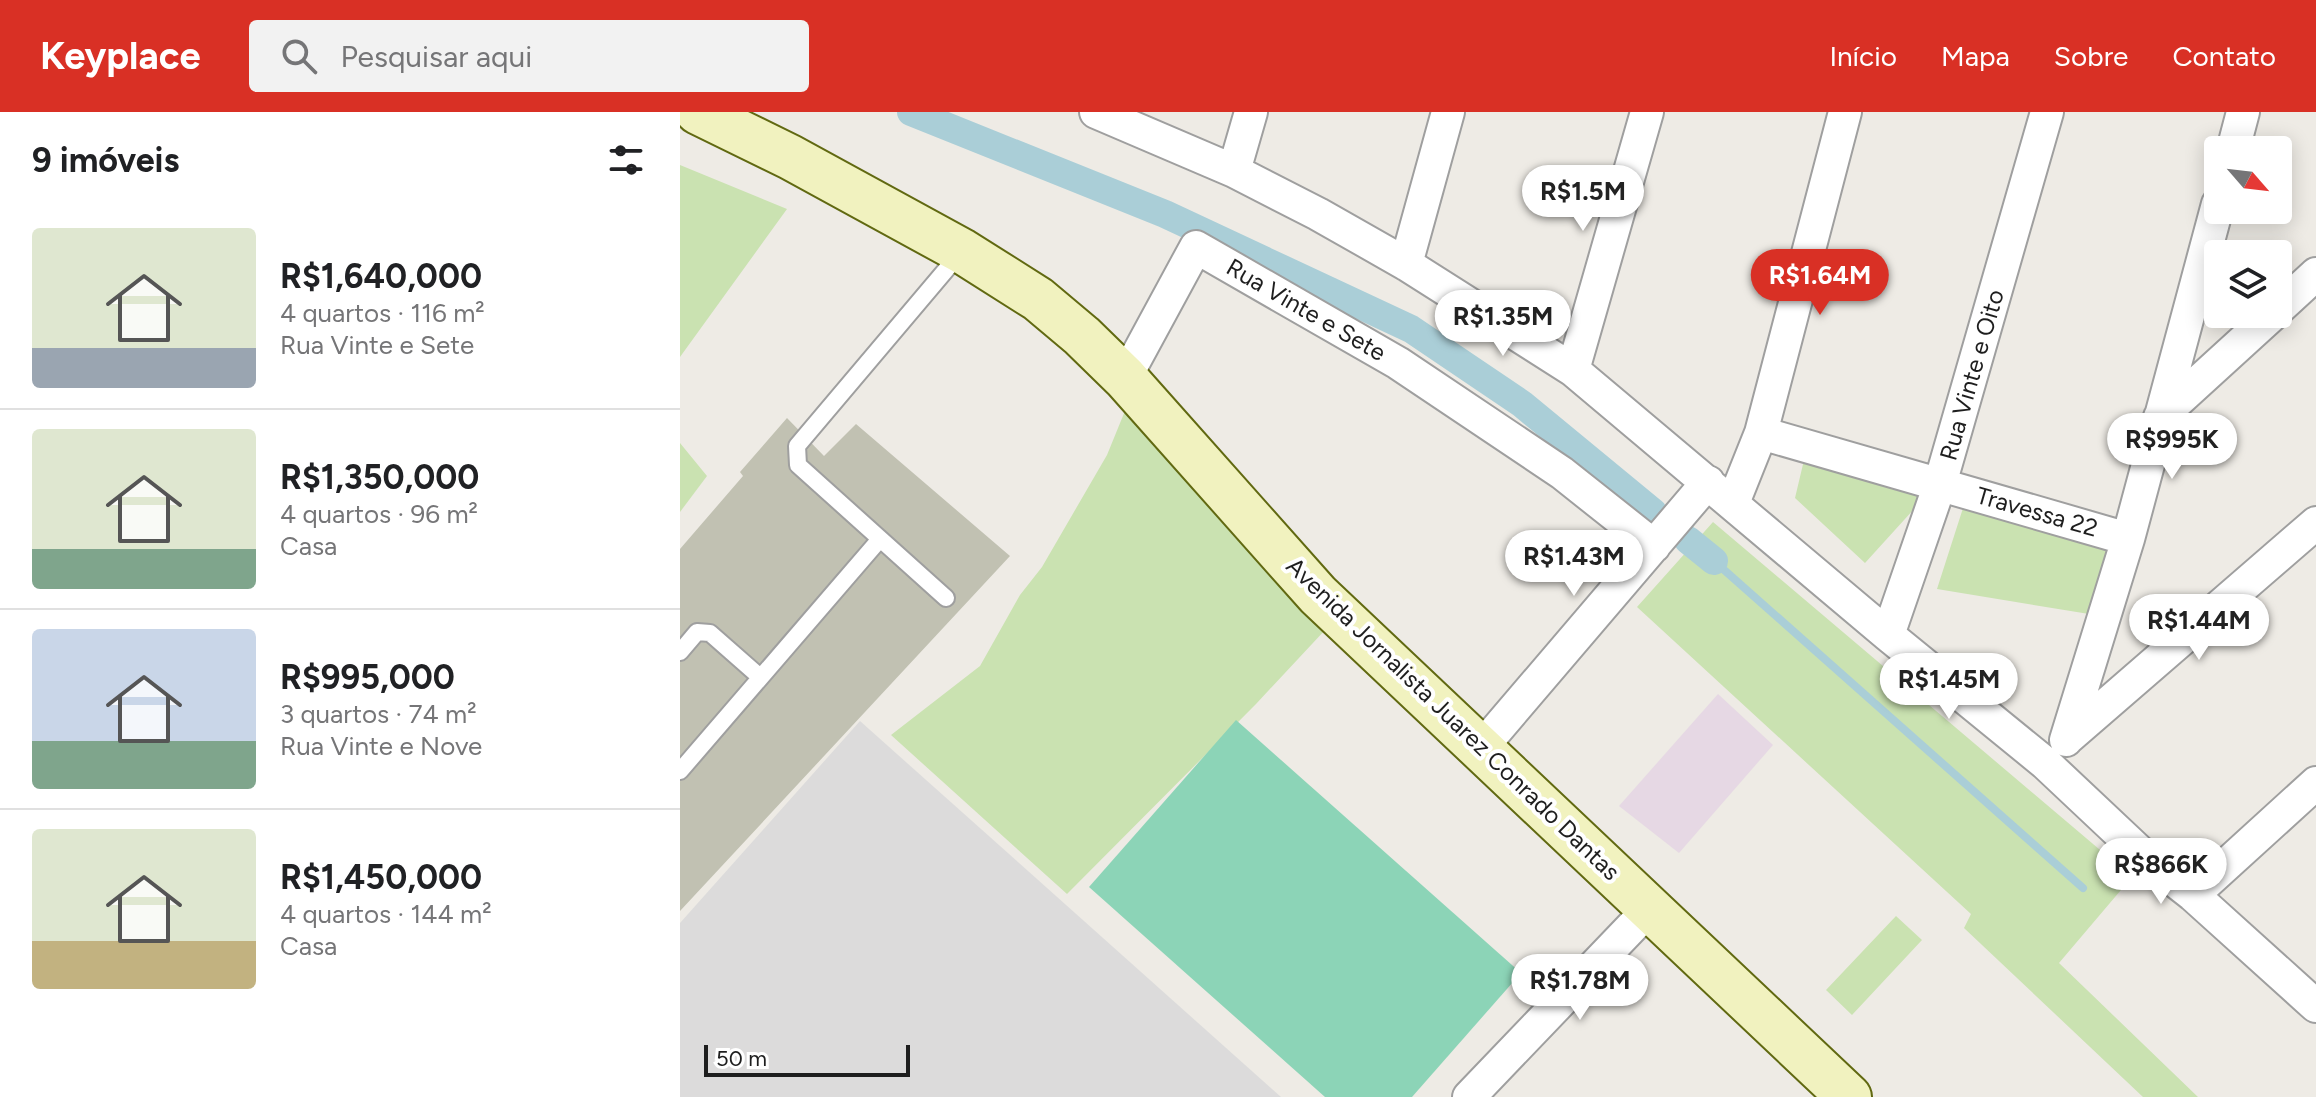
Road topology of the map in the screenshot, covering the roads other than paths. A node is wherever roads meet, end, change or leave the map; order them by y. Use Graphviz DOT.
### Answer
graph roads {
  1 [pos="698,112"];
  2 [pos="1096,112"];
  3 [pos="1251,112"];
  4 [pos="1448,112"];
  5 [pos="1647,112"];
  6 [pos="1845,112"];
  7 [pos="2047,112"];
  8 [pos="2243,112"];
  9 [pos="2237,136"];
  10 [pos="1234,171"];
  11 [pos="2213,224"];
  12 [pos="962,251"];
  13 [pos="1406,264"];
  14 [pos="2316,274"];
  15 [pos="2292,296"];
  16 [pos="2258,328"];
  17 [pos="1573,370"];
  18 [pos="1125,378"];
  19 [pos="2160,417"];
  20 [pos="1761,433"];
  21 [pos="1708,482"];
  22 [pos="1940,484"];
  23 [pos="1733,503"];
  24 [pos="2316,523"];
  25 [pos="880,539"];
  26 [pos="2128,539"];
  27 [pos="1654,546"];
  28 [pos="946,598"];
  29 [pos="1888,635"];
  30 [pos="680,652"];
  31 [pos="760,677"];
  32 [pos="1481,748"];
  33 [pos="2056,751"];
  34 [pos="680,771"];
  35 [pos="2316,783"];
  36 [pos="2193,895"];
  37 [pos="1651,907"];
  38 [pos="2316,1006"];
  39 [pos="1841,1094"];
  40 [pos="1469,1097"];
  1 -- 12 [label="main road, Avenida Jornalista Juarez Conrado Dantas"];
  2 -- 10 [label="street"];
  3 -- 10 [label="street"];
  4 -- 13 [label="street"];
  5 -- 17 [label="street"];
  6 -- 20 [label="street"];
  7 -- 22 [label="street, Rua Vinte e Oito"];
  8 -- 9 [label="street"];
  10 -- 13 [label="street"];
  11 -- 19 [label="street"];
  12 -- 18 [label="main road, Avenida Jornalista Juarez Conrado Dantas"];
  12 -- 25 [label="lane"];
  13 -- 17 [label="street"];
  14 -- 15 [label="street"];
  16 -- 19 [label="street"];
  17 -- 21 [label="street"];
  18 -- 27 [label="street, Rua Vinte e Sete"];
  18 -- 32 [label="main road, Avenida Jornalista Juarez Conrado Dantas"];
  19 -- 26 [label="street"];
  20 -- 22 [label="street, Travessa 22"];
  20 -- 23 [label="street"];
  21 -- 23 [label="street"];
  21 -- 27 [label="street"];
  22 -- 26 [label="street, Travessa 22"];
  22 -- 29 [label="street, Rua Vinte e Oito"];
  23 -- 29 [label="street"];
  24 -- 33 [label="street"];
  25 -- 28 [label="lane"];
  25 -- 31 [label="lane"];
  26 -- 33 [label="street"];
  27 -- 32 [label="street"];
  29 -- 33 [label="street"];
  30 -- 31 [label="lane"];
  31 -- 34 [label="lane"];
  32 -- 37 [label="main road, Avenida Jornalista Juarez Conrado Dantas"];
  33 -- 36 [label="street"];
  35 -- 36 [label="street"];
  36 -- 38 [label="street"];
  37 -- 39 [label="main road, Avenida Jornalista Juarez Conrado Dantas"];
  37 -- 40 [label="street"];
}
